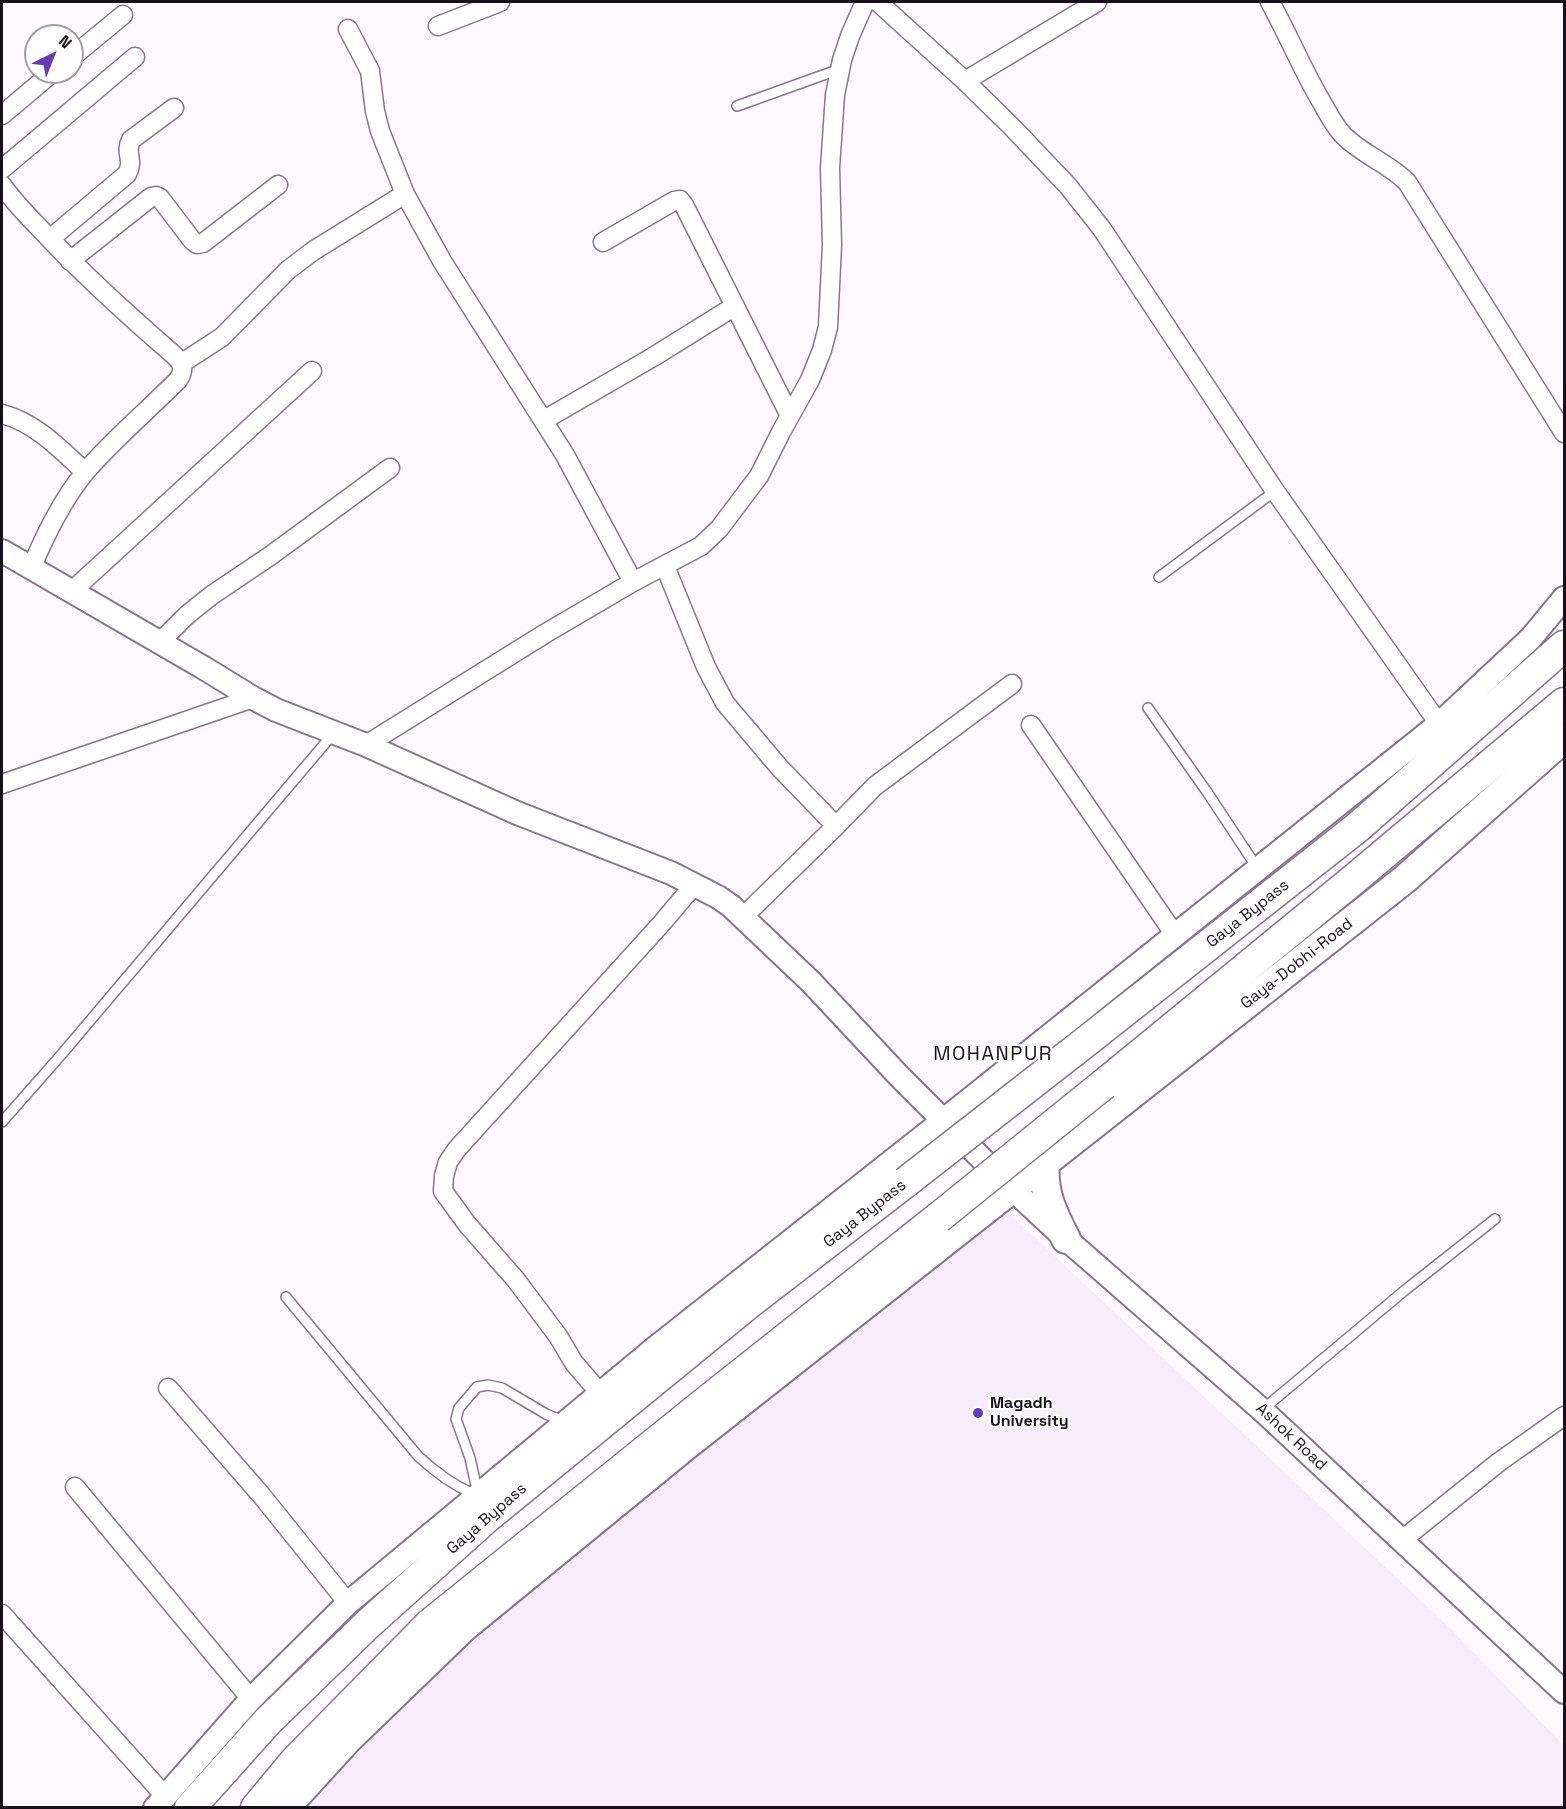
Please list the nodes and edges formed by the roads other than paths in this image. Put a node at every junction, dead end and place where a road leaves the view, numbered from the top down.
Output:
1 (500, 2) edge
2 (865, 2) edge
3 (878, 2) edge
4 (1097, 2) edge
5 (1270, 2) edge
6 (123, 15) dead end
7 (438, 26) dead end
8 (348, 29) dead end
9 (84, 47) edge
10 (135, 57) dead end
11 (840, 69) junction
12 (965, 81) junction
13 (39, 84) edge
14 (737, 106) dead end
15 (174, 108) dead end
16 (2, 115) edge
17 (2, 170) edge
18 (279, 185) dead end
19 (405, 194) junction
20 (4, 196) edge
21 (50, 239) junction
22 (603, 242) dead end
23 (70, 261) junction
24 (735, 306) junction
25 (182, 363) junction
26 (312, 371) dead end
27 (2, 414) edge
28 (790, 416) junction
29 (544, 420) junction
30 (1564, 433) edge
31 (390, 468) dead end
32 (85, 472) junction
33 (1275, 491) junction
34 (2, 551) edge
35 (665, 566) junction
36 (31, 568) junction
37 (1159, 577) dead end
38 (633, 582) junction
39 (72, 591) junction
40 (1564, 598) edge
41 (160, 642) junction
42 (1564, 646) edge
43 (1012, 684) dead end
44 (253, 698) junction
45 (1564, 703) edge
46 (1149, 708) dead end
47 (1439, 724) junction
48 (1031, 725) dead end
49 (334, 733) junction
50 (1564, 738) edge
51 (366, 745) junction
52 (2, 784) edge
53 (836, 826) junction
54 (1258, 869) junction
55 (694, 885) junction
56 (744, 916) junction
57 (1175, 935) junction
58 (944, 1120) junction
59 (2, 1122) edge
60 (1045, 1162) junction
61 (1016, 1185) junction
62 (1495, 1219) dead end
63 (1066, 1239) junction
64 (286, 1297) dead end
65 (168, 1388) dead end
66 (600, 1393) junction
67 (1262, 1410) junction
68 (1564, 1416) edge
69 (566, 1422) junction
70 (75, 1486) dead end
71 (478, 1496) junction
72 (1402, 1540) junction
73 (348, 1603) junction
74 (2, 1614) edge
75 (1564, 1692) edge
76 (251, 1699) junction
77 (170, 1804) edge
78 (256, 1808) edge
79 (285, 1808) edge

1 - 7 street
2 - 11 street
3 - 12 street
4 - 12 street
5 - 30 street
6 - 9 street
8 - 19 street
10 - 17 street
11 - 14 lane
11 - 28 street
12 - 33 street
13 - 16 street
15 - 21 street
18 - 23 street
19 - 25 street
19 - 29 street
20 - 21 street
21 - 23 street
22 - 24 street
23 - 25 street
24 - 28 street
24 - 29 street
25 - 32 street
26 - 39 street
27 - 32 street
28 - 35 street
29 - 38 street
31 - 41 street
32 - 36 street
33 - 37 lane
33 - 47 street
34 - 36 street, Ashok Road
35 - 38 street
35 - 53 street
36 - 39 street, Ashok Road
38 - 51 street
39 - 41 street, Ashok Road
40 - 47 street
41 - 44 street, Ashok Road
42 - 77 highway, Gaya Bypass, bridge
43 - 53 street
44 - 49 street, Ashok Road
44 - 52 street
45 - 78 highway, bridge
46 - 54 lane
47 - 54 street
48 - 57 street
49 - 51 street, Ashok Road
49 - 59 lane
50 - 60 main road, Gaya-Dobhi-Road
51 - 55 street, Ashok Road
53 - 56 street
54 - 57 street
55 - 56 street, Ashok Road
55 - 66 street
56 - 58 street, Ashok Road
57 - 58 street
58 - 61 street, Ashok Road
58 - 66 street
60 - 61 main road, Gaya-Dobhi-Road
60 - 63 main road
61 - 63 street, Ashok Road
61 - 79 main road, Gaya-Dobhi-Road
62 - 67 lane
63 - 67 street, Ashok Road
64 - 71 lane
65 - 73 street
66 - 69 street
67 - 72 street, Ashok Road
68 - 72 street
69 - 71 street
69 - 71 lane
70 - 76 street
71 - 73 street
72 - 75 street, Ashok Road
73 - 76 street
74 - 77 street
76 - 77 street

